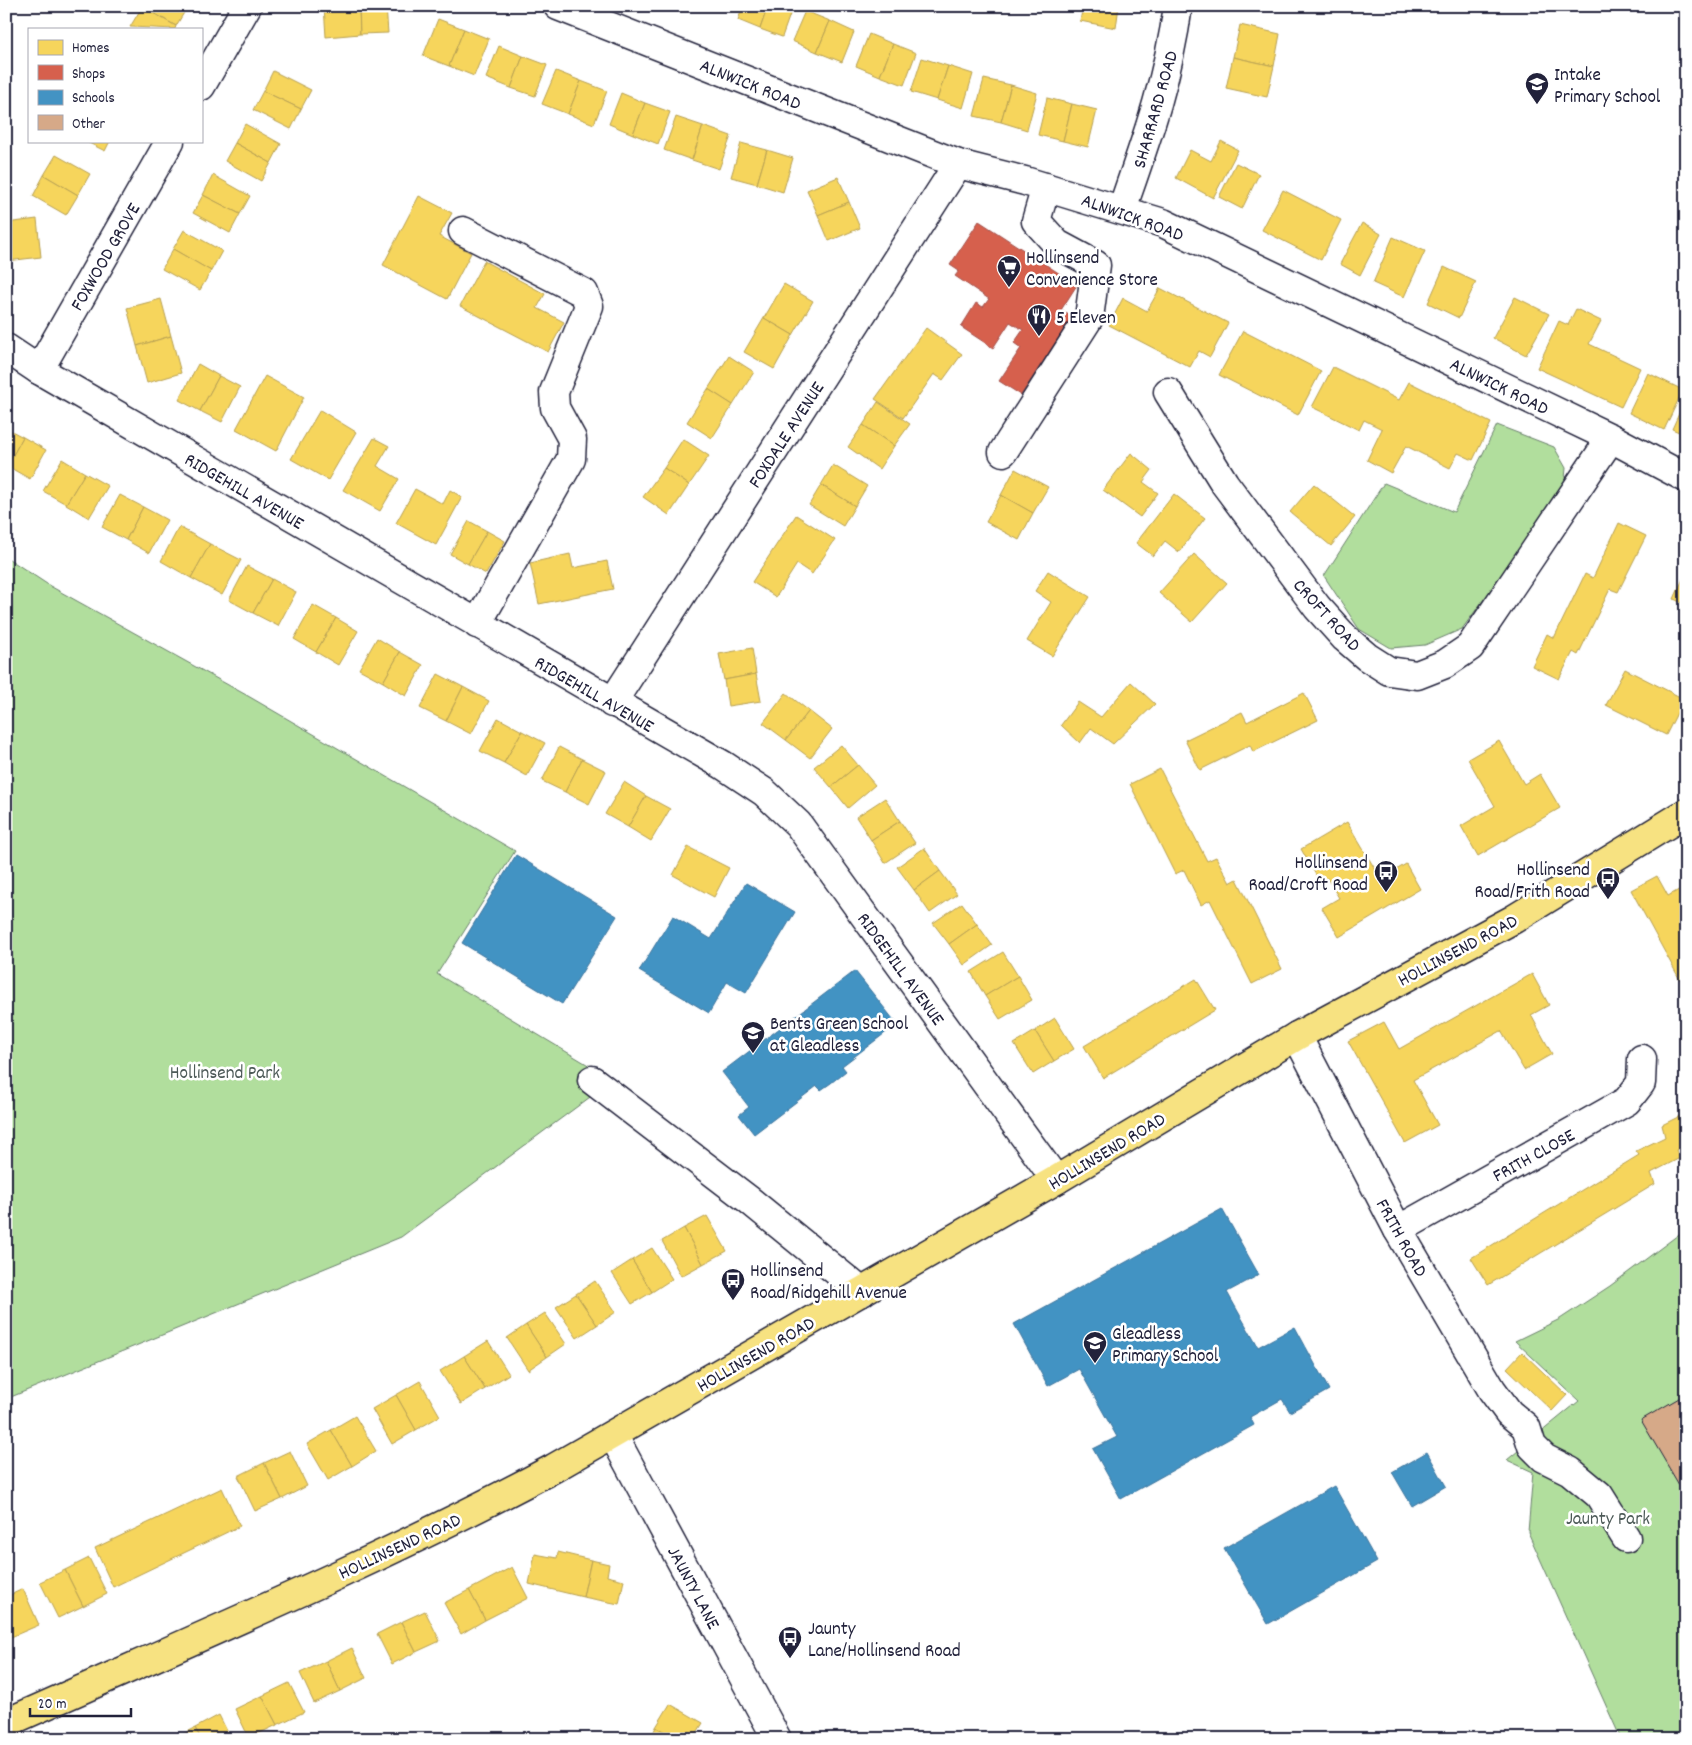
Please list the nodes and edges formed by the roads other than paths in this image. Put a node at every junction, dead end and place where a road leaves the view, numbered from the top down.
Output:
1 (247, 6) edge
2 (558, 6) edge
3 (1178, 6) edge
4 (202, 84) edge
5 (169, 142) edge
6 (958, 164) junction
7 (1046, 187) junction
8 (1122, 209) junction
9 (463, 231) dead end
10 (6, 348) edge
11 (39, 370) junction
12 (1168, 392) dead end
13 (1611, 438) junction
14 (1003, 452) dead end
15 (1686, 478) edge
16 (477, 624) junction
17 (612, 703) junction
18 (1686, 813) edge
19 (1297, 1036) junction
20 (1642, 1059) dead end
21 (592, 1080) dead end
22 (1056, 1180) junction
23 (1398, 1230) junction
24 (862, 1292) junction
25 (613, 1435) junction
26 (1626, 1538) dead end
27 (6, 1723) edge
28 (776, 1739) edge

1 - 4 street
2 - 6 street, ALNWICK ROAD
3 - 8 street, SHARRARD ROAD
5 - 11 street, FOXWOOD GROVE
6 - 7 street, ALNWICK ROAD
6 - 17 street, FOXDALE AVENUE
7 - 8 street, ALNWICK ROAD
7 - 14 street
8 - 13 street, ALNWICK ROAD
9 - 16 street
10 - 11 street, RIDGEHILL AVENUE
11 - 16 street, RIDGEHILL AVENUE
12 - 13 street, CROFT ROAD
13 - 15 street, ALNWICK ROAD
16 - 17 street, RIDGEHILL AVENUE
17 - 22 street, RIDGEHILL AVENUE
18 - 19 main road, HOLLINSEND ROAD
19 - 22 main road, HOLLINSEND ROAD
19 - 23 street, FRITH ROAD
20 - 23 street, FRITH CLOSE
21 - 24 street
22 - 24 main road, HOLLINSEND ROAD
23 - 26 street, FRITH ROAD
24 - 25 main road, HOLLINSEND ROAD
25 - 27 main road, HOLLINSEND ROAD
25 - 28 street, JAUNTY LANE

